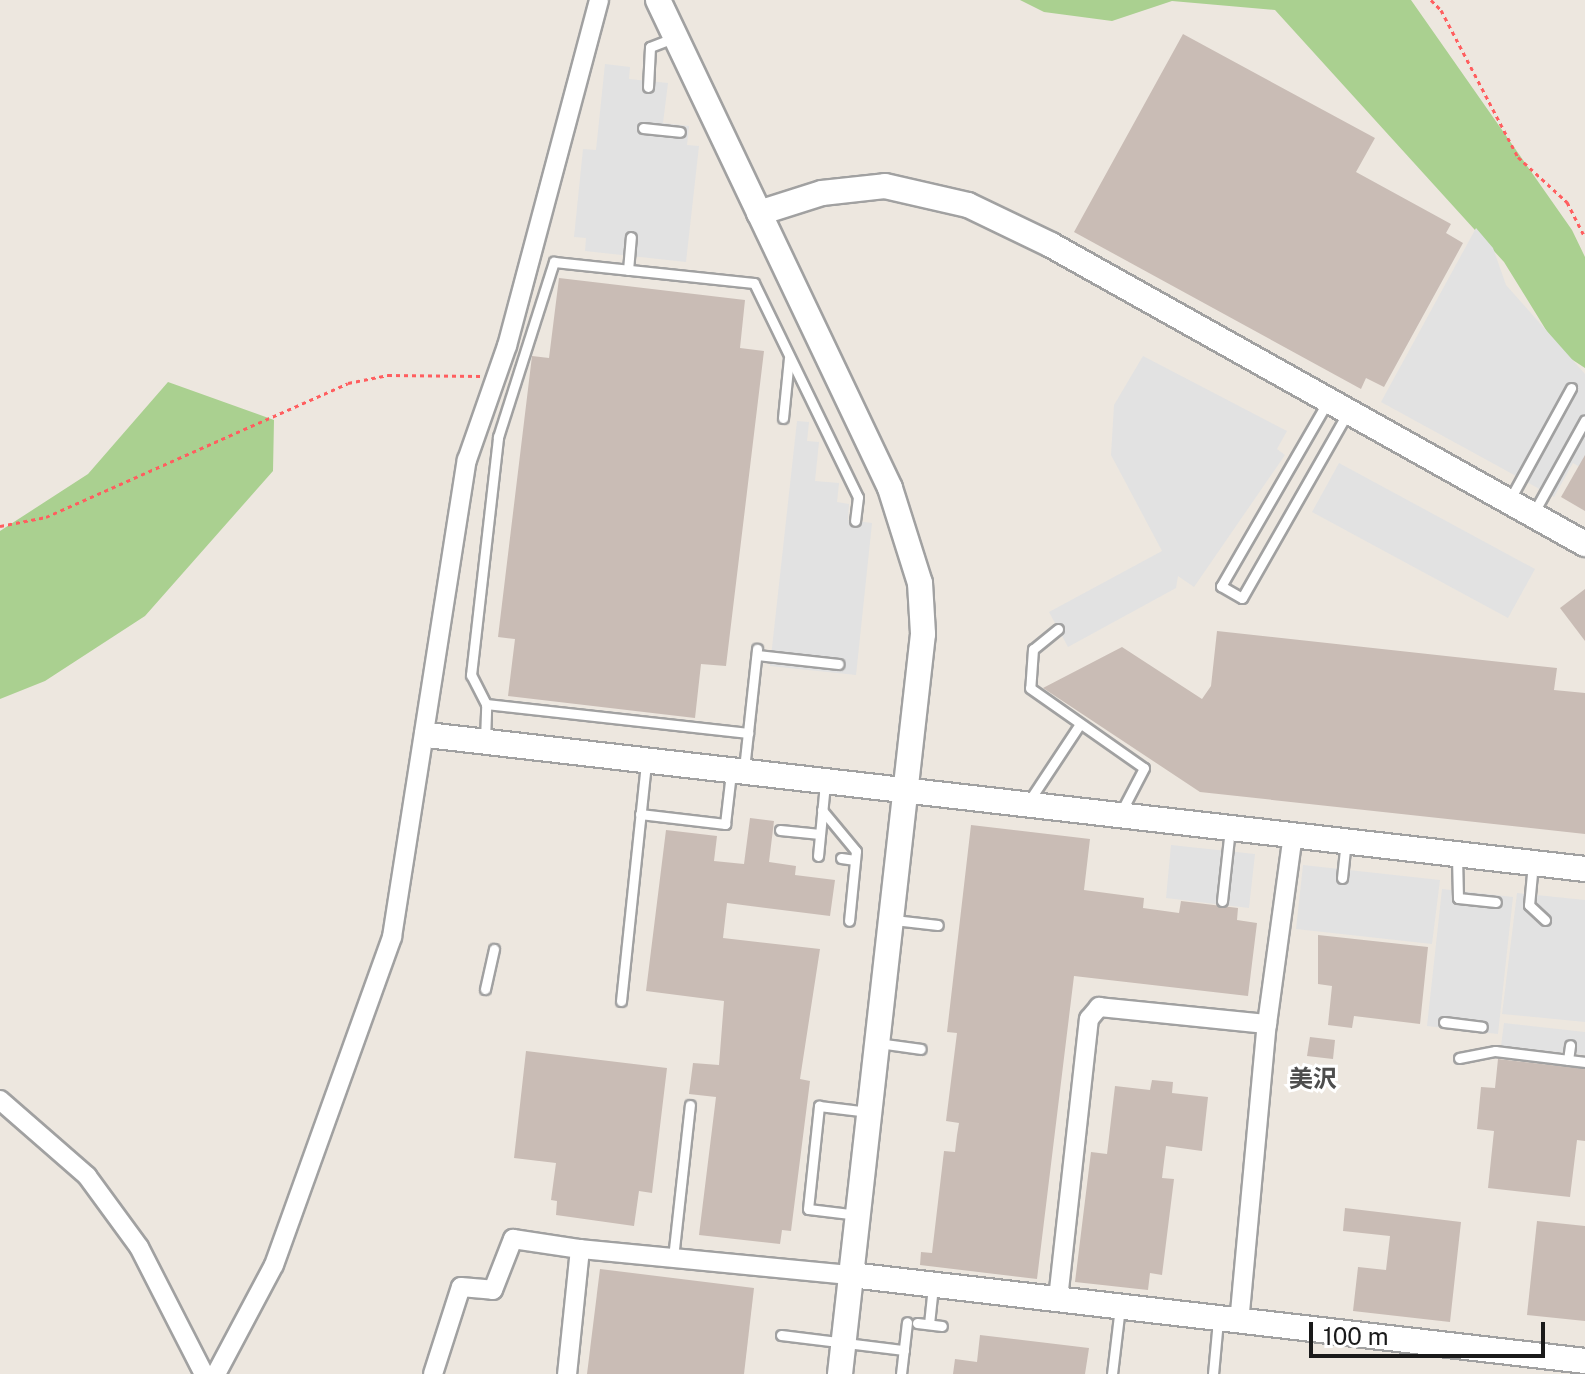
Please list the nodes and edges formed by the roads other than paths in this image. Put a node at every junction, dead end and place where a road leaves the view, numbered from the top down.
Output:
1 (599, 0) edge
2 (658, 0) edge
3 (676, 37) junction
4 (648, 87) dead end
5 (643, 128) dead end
6 (680, 132) dead end
7 (759, 213) junction
8 (631, 237) dead end
9 (628, 270) junction
10 (789, 356) junction
11 (1571, 388) dead end
12 (1339, 406) junction
13 (783, 418) dead end
14 (1585, 420) edge
15 (1509, 501) junction
16 (1533, 514) junction
17 (855, 521) dead end
18 (1585, 544) edge
19 (1058, 629) dead end
20 (839, 664) dead end
21 (486, 704) junction
22 (1080, 724) junction
23 (748, 733) junction
24 (427, 735) junction
25 (485, 741) junction
26 (646, 758) junction
27 (738, 768) junction
28 (826, 778) junction
29 (906, 790) junction
30 (1026, 804) junction
31 (822, 810) junction
32 (640, 814) junction
33 (1120, 815) junction
34 (1230, 828) junction
35 (780, 830) dead end
36 (820, 834) junction
37 (1293, 835) junction
38 (1346, 842) junction
39 (1457, 854) junction
40 (818, 856) dead end
41 (841, 858) dead end
42 (855, 860) junction
43 (1533, 863) junction
44 (1585, 869) edge
45 (1342, 878) dead end
46 (1222, 901) dead end
47 (1496, 902) dead end
48 (891, 920) junction
49 (1545, 920) dead end
50 (849, 921) dead end
51 (938, 925) dead end
52 (494, 949) dead end
53 (485, 989) dead end
54 (621, 1001) dead end
55 (1444, 1022) dead end
56 (1267, 1024) junction
57 (1482, 1027) dead end
58 (878, 1043) junction
59 (1570, 1045) dead end
60 (921, 1049) dead end
61 (1459, 1058) dead end
62 (1568, 1060) junction
63 (1585, 1062) edge
64 (0, 1100) edge
65 (690, 1105) dead end
66 (870, 1112) junction
67 (858, 1215) junction
68 (580, 1249) junction
69 (673, 1258) junction
70 (851, 1275) junction
71 (933, 1285) junction
72 (1058, 1299) junction
73 (1120, 1307) junction
74 (1228, 1321) junction
75 (929, 1324) junction
76 (942, 1326) dead end
77 (781, 1335) dead end
78 (843, 1342) junction
79 (904, 1350) junction
80 (1585, 1361) edge
81 (204, 1374) edge
82 (216, 1374) edge
83 (433, 1374) edge
84 (567, 1374) edge
85 (840, 1374) edge
86 (901, 1374) edge
87 (1112, 1374) edge
88 (1213, 1374) edge

1 - 24 street
2 - 3 street
3 - 4 lane
3 - 7 street
5 - 6 lane
7 - 12 street
7 - 29 street
8 - 9 lane
9 - 10 lane
9 - 21 lane
10 - 13 lane
10 - 17 lane
11 - 15 lane
12 - 12 lane
12 - 15 street
14 - 16 lane
15 - 16 street
16 - 18 street
19 - 22 lane
20 - 23 lane
21 - 23 lane
21 - 25 lane
22 - 30 lane
22 - 33 lane
23 - 27 lane
24 - 25 street
24 - 82 street
25 - 26 street
26 - 27 street
26 - 32 lane
27 - 28 street
27 - 32 lane
28 - 29 street
28 - 31 lane
29 - 30 street
29 - 48 street
30 - 33 street
31 - 36 lane
31 - 42 lane
32 - 54 lane
33 - 34 street
34 - 37 street
34 - 46 lane
35 - 36 lane
36 - 40 lane
37 - 38 street
37 - 56 street
38 - 39 street
38 - 45 lane
39 - 43 street
39 - 47 lane
41 - 42 lane
42 - 50 lane
43 - 44 street
43 - 49 lane
48 - 51 lane
48 - 58 street
52 - 53 lane
55 - 57 lane
56 - 72 street
56 - 74 street
58 - 60 lane
58 - 66 street
59 - 62 lane
61 - 62 lane
62 - 63 lane
64 - 81 street
65 - 69 lane
66 - 67 street
66 - 67 lane
67 - 70 street
68 - 69 street
68 - 83 street
68 - 84 street
69 - 70 street
70 - 71 street
70 - 78 street
71 - 72 street
71 - 75 lane
72 - 73 street
73 - 74 street
73 - 87 lane
74 - 80 street
74 - 88 lane
75 - 76 lane
75 - 79 lane
77 - 78 lane
78 - 79 lane
78 - 85 street
79 - 86 lane

